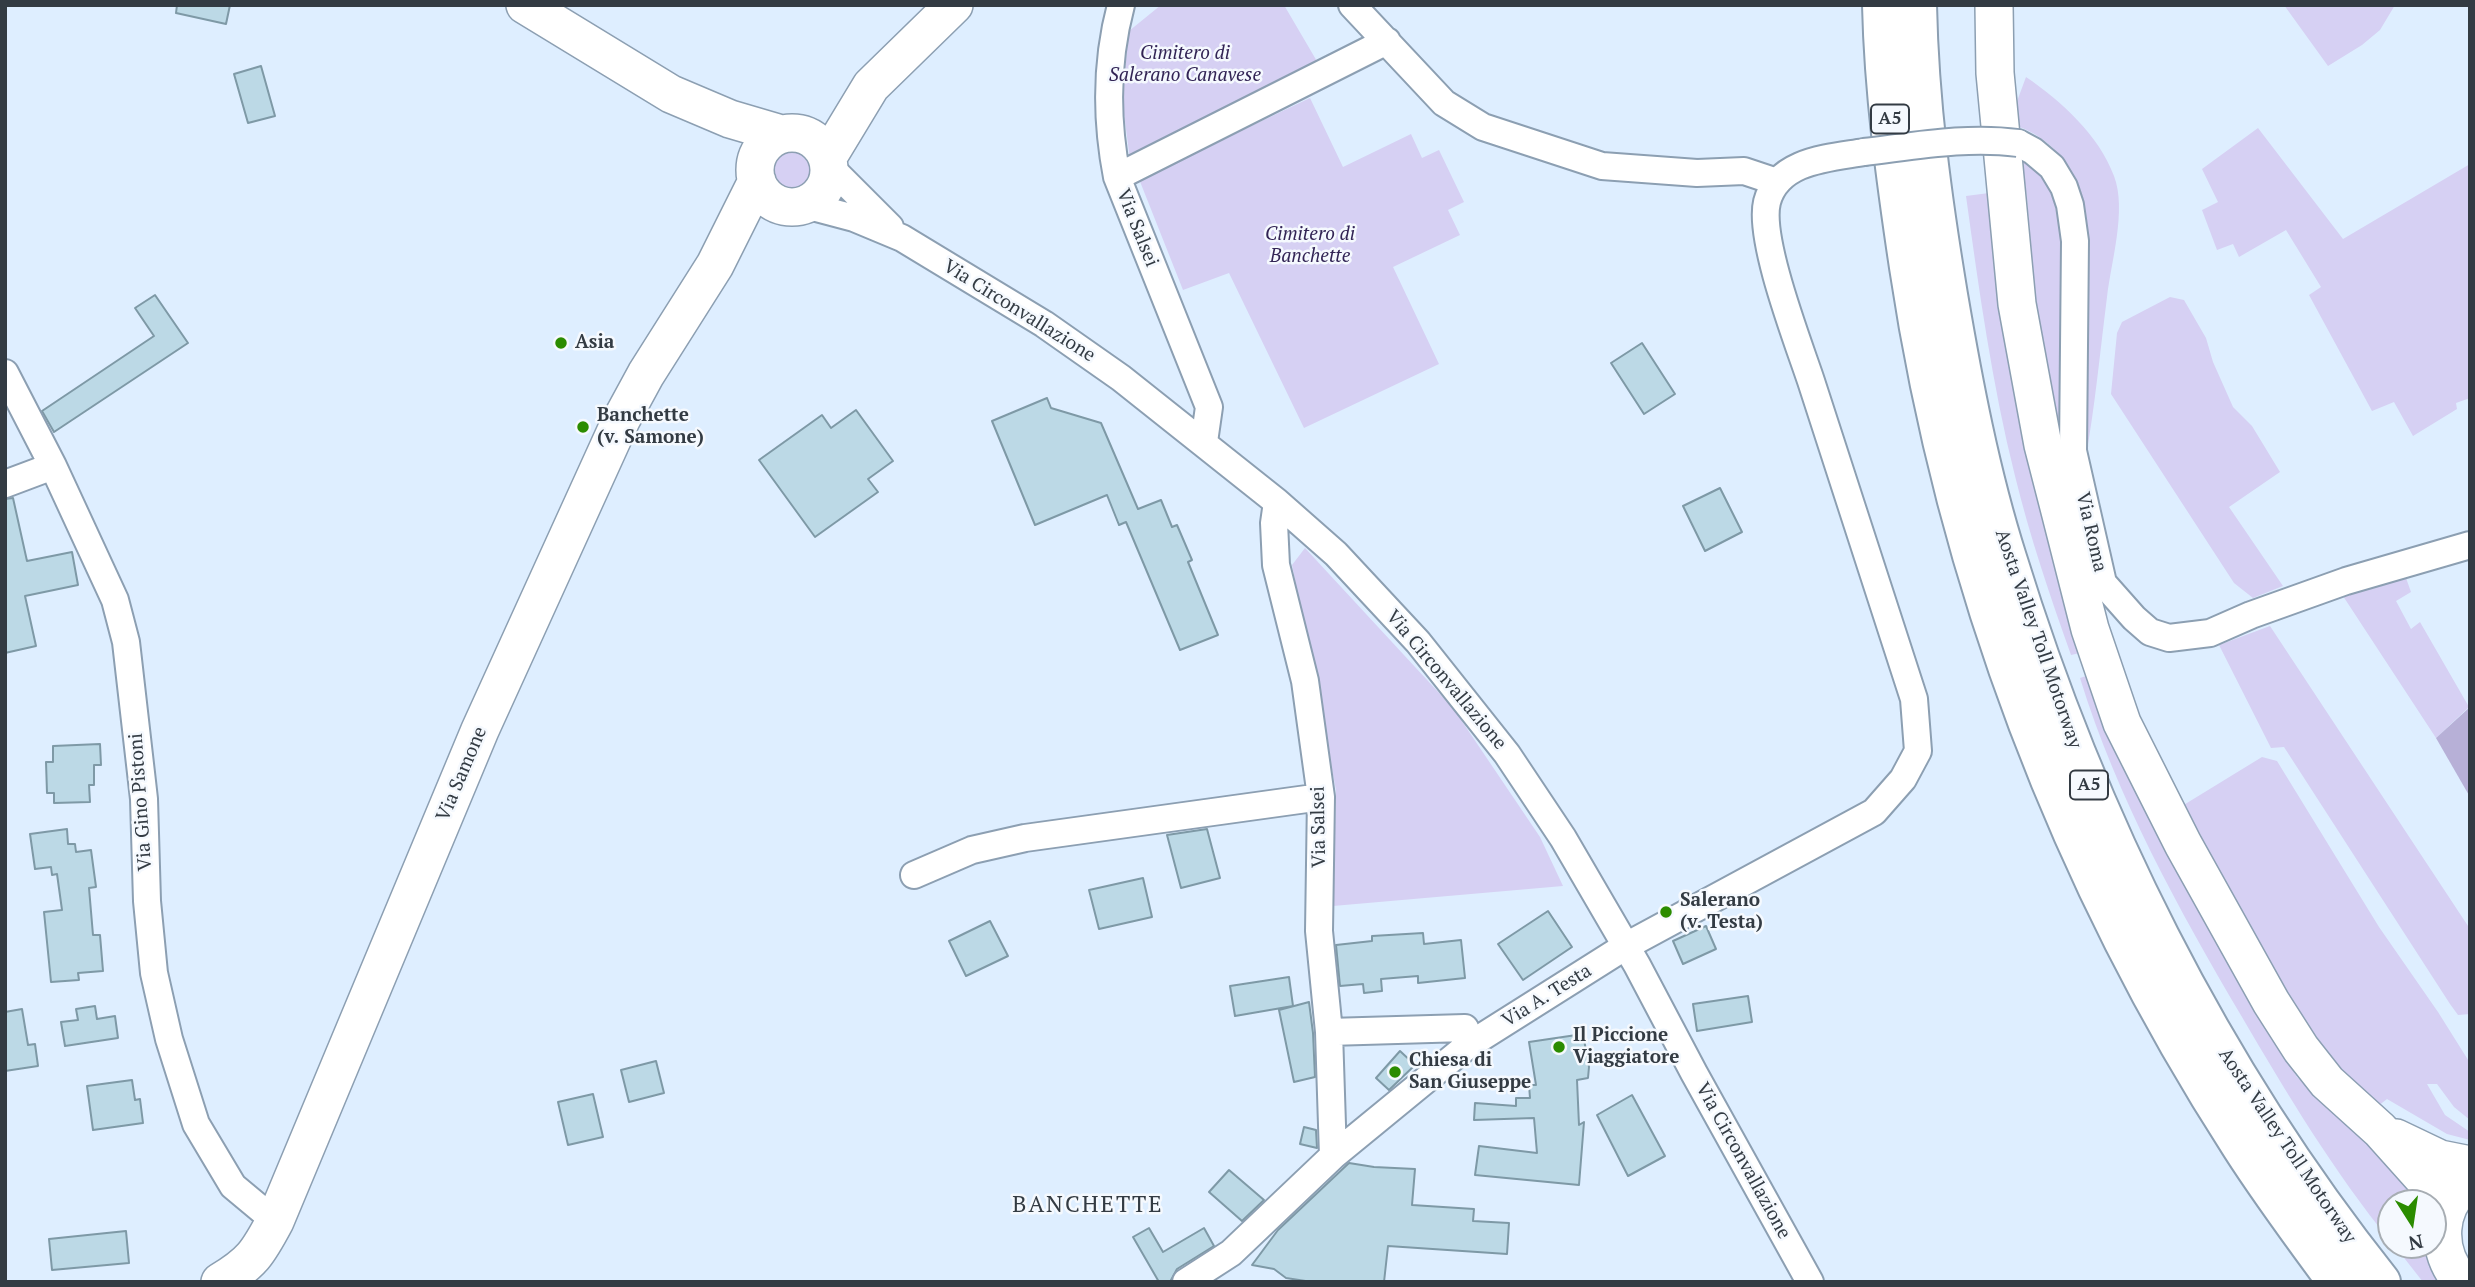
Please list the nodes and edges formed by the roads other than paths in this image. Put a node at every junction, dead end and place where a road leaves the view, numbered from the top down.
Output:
1 (525, 5) edge
2 (954, 5) edge
3 (1121, 5) edge
4 (1352, 5) edge
5 (1882, 5) edge
6 (1917, 5) edge
7 (1994, 5) edge
8 (1387, 41) junction
9 (871, 86) junction
10 (670, 94) junction
11 (789, 134) junction
12 (829, 162) junction
13 (1117, 177) junction
14 (756, 178) junction
15 (1777, 182) junction
16 (799, 206) junction
17 (902, 238) junction
18 (715, 265) junction
19 (5, 373) edge
20 (1203, 442) junction
21 (53, 466) junction
22 (5, 484) edge
23 (1277, 502) junction
24 (2470, 545) edge
25 (1321, 797) junction
26 (914, 875) dead end
27 (1626, 946) junction
28 (1329, 1032) junction
29 (1466, 1047) junction
30 (2380, 1130) junction
31 (1333, 1156) junction
32 (2470, 1165) edge
33 (2459, 1193) edge
34 (275, 1221) junction
35 (220, 1282) edge
36 (1186, 1282) edge
37 (1810, 1282) edge
38 (2337, 1282) edge
39 (2381, 1282) edge
40 (2462, 1282) edge

1 - 10 main road
2 - 9 main road
3 - 13 street, Via Salsei
4 - 8 street
5 - 38 highway, Aosta Valley Toll Motorway / A5
6 - 39 highway, Aosta Valley Toll Motorway / A5
7 - 30 main road
8 - 13 street
8 - 15 street
9 - 11 main road
9 - 12 main road
10 - 11 main road
10 - 14 main road
11 - 12 main road
11 - 14 main road
12 - 16 main road
12 - 17 street, Via Circonvallazione
13 - 20 street, Via Salsei
14 - 16 main road
14 - 18 main road, Via Samone
15 - 24 street, Via Roma, bridge
15 - 27 street, Via A. Testa
16 - 17 street, Via Circonvallazione
16 - 18 main road, Via Samone
17 - 20 street, Via Circonvallazione
18 - 34 main road, Via Samone
19 - 21 street, Via Gino Pistoni
20 - 23 street, Via Circonvallazione
21 - 22 street
21 - 34 street, Via Gino Pistoni
23 - 25 street, Via Salsei
23 - 27 street, Via Circonvallazione
25 - 26 street
25 - 28 street, Via Salsei
27 - 29 street, Via A. Testa
27 - 37 street, Via Circonvallazione
28 - 29 street
28 - 31 street, Via Salsei
29 - 31 street, Via A. Testa
30 - 32 main road
30 - 33 main road
31 - 36 street, Via A. Testa
33 - 40 main road
34 - 35 main road, Via Samone

